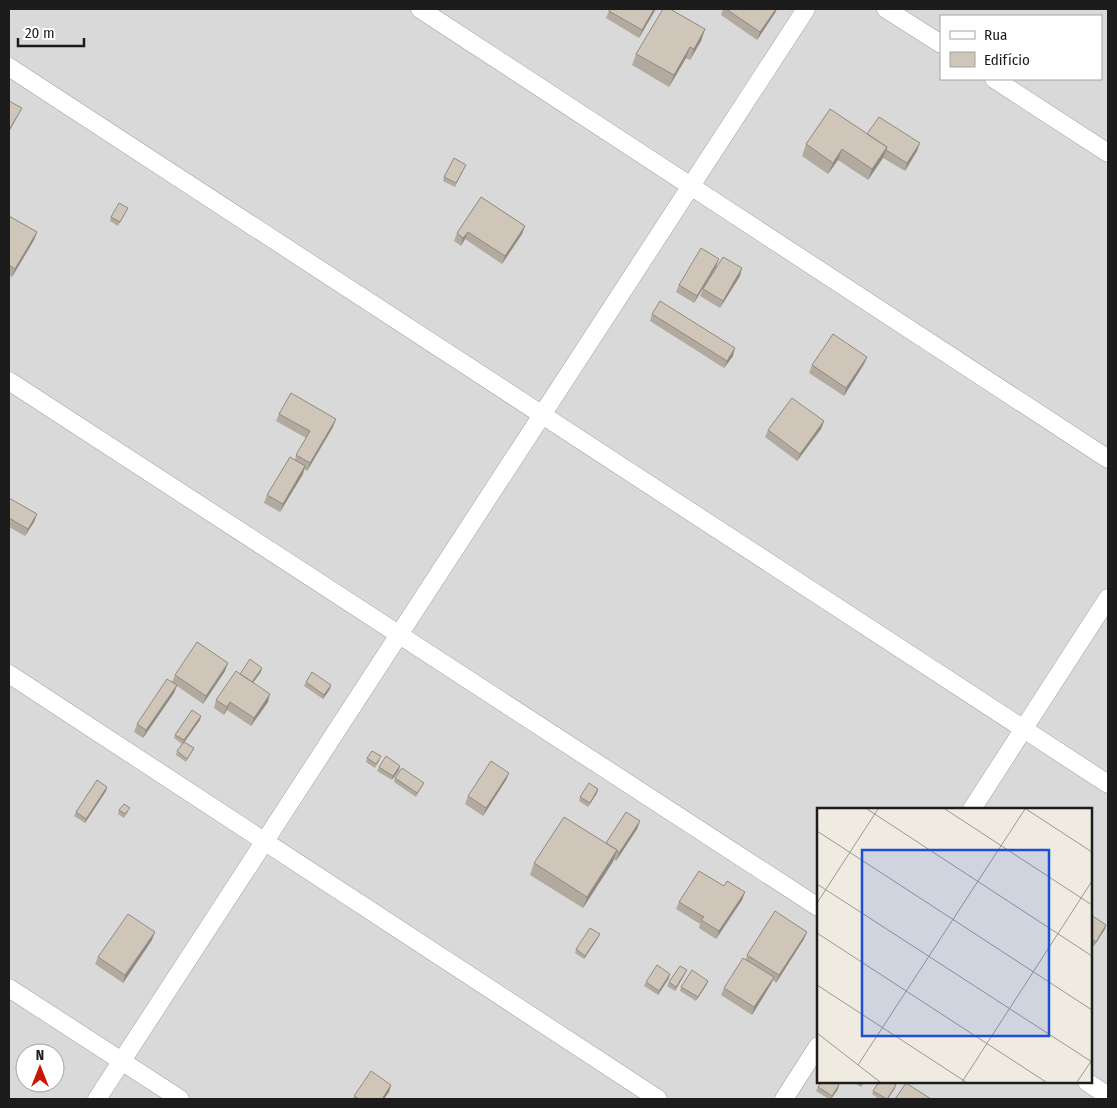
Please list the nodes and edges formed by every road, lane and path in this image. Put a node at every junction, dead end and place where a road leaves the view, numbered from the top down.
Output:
1 (420, 9) edge
2 (806, 9) edge
3 (886, 9) edge
4 (940, 43) edge
5 (9, 67) edge
6 (996, 80) edge
7 (1108, 153) edge
8 (691, 186) junction
9 (9, 381) edge
10 (542, 415) junction
11 (1108, 459) edge
12 (1108, 598) edge
13 (399, 635) junction
14 (9, 674) edge
15 (1024, 729) junction
16 (1108, 784) edge
17 (973, 808) edge
18 (264, 842) junction
19 (817, 906) edge
20 (9, 988) edge
21 (817, 1048) edge
22 (122, 1061) junction
23 (1088, 1083) edge
24 (1108, 1096) edge
25 (97, 1099) edge
26 (180, 1099) edge
27 (658, 1099) edge
28 (784, 1099) edge

1 - 8 street
2 - 8 street
3 - 4 street
5 - 10 street
6 - 7 street
8 - 10 street
8 - 11 street
9 - 13 street
10 - 13 street
10 - 15 street
12 - 15 street
13 - 18 street
13 - 19 street
14 - 18 street
15 - 16 street
15 - 17 street
18 - 22 street
18 - 27 street
20 - 22 street
21 - 28 street
22 - 25 street
22 - 26 street
23 - 24 street

